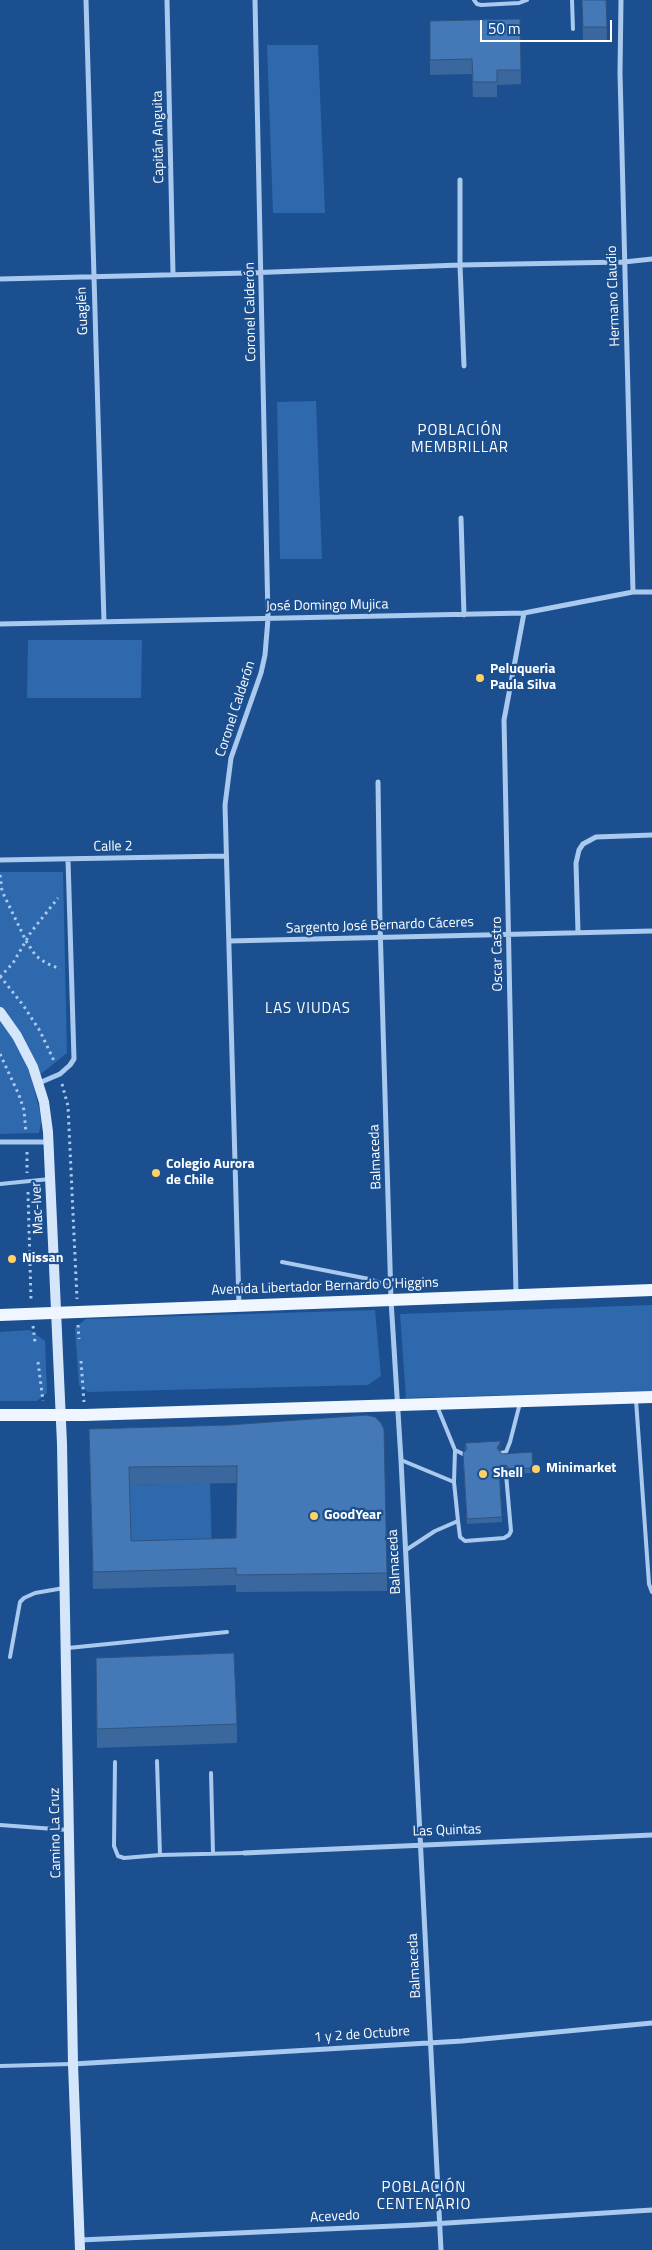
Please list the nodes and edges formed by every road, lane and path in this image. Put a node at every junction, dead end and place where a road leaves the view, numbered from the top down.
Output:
1 (86, 0) edge
2 (167, 0) edge
3 (255, 0) edge
4 (474, 0) edge
5 (527, 0) edge
6 (572, 0) edge
7 (621, 0) edge
8 (573, 29) dead end
9 (460, 180) dead end
10 (652, 259) edge
11 (624, 262) junction
12 (460, 265) junction
13 (261, 271) junction
14 (173, 274) junction
15 (93, 276) junction
16 (0, 279) edge
17 (464, 366) dead end
18 (461, 518) dead end
19 (633, 592) junction
20 (652, 592) edge
21 (524, 613) junction
22 (464, 615) junction
23 (268, 619) junction
24 (104, 622) junction
25 (0, 624) edge
26 (378, 782) dead end
27 (652, 835) edge
28 (226, 856) junction
29 (68, 859) junction
30 (0, 860) edge
31 (0, 875) edge
32 (69, 884) junction
33 (652, 930) edge
34 (578, 932) junction
35 (509, 934) junction
36 (381, 937) junction
37 (26, 941) junction
38 (229, 941) junction
39 (71, 973) junction
40 (0, 978) edge
41 (0, 1012) edge
42 (0, 1054) edge
43 (39, 1083) junction
44 (0, 1142) edge
45 (26, 1142) junction
46 (49, 1142) junction
47 (50, 1179) junction
48 (28, 1182) junction
49 (0, 1184) edge
50 (282, 1262) dead end
51 (391, 1287) junction
52 (652, 1290) edge
53 (516, 1295) junction
54 (392, 1300) junction
55 (239, 1306) junction
56 (56, 1313) junction
57 (0, 1314) edge
58 (31, 1314) junction
59 (35, 1342) dead end
60 (81, 1361) dead end
61 (38, 1362) dead end
62 (652, 1397) edge
63 (636, 1398) junction
64 (521, 1401) junction
65 (436, 1404) junction
66 (397, 1405) junction
67 (0, 1415) edge
68 (61, 1415) junction
69 (85, 1415) junction
70 (44, 1416) junction
71 (455, 1450) junction
72 (463, 1454) edge
73 (505, 1459) edge
74 (401, 1460) junction
75 (506, 1474) dead end
76 (454, 1482) junction
77 (458, 1521) junction
78 (406, 1550) junction
79 (64, 1588) junction
80 (652, 1592) edge
81 (227, 1632) dead end
82 (65, 1649) junction
83 (10, 1657) dead end
84 (157, 1761) dead end
85 (116, 1762) dead end
86 (211, 1773) dead end
87 (0, 1825) edge
88 (70, 1830) junction
89 (652, 1834) edge
90 (420, 1844) junction
91 (244, 1852) joint
92 (214, 1853) junction
93 (160, 1855) junction
94 (652, 2023) edge
95 (430, 2042) junction
96 (73, 2064) junction
97 (0, 2066) edge
98 (652, 2210) edge
99 (439, 2223) junction
100 (80, 2245) edge
101 (441, 2250) edge

1 - 15 street, Guaglén
2 - 14 street, Capitán Anguita
3 - 13 street, Coronel Calderón
4 - 5 lane
6 - 8 lane
7 - 11 street, Hermano Claudio
9 - 12 street
10 - 11 street
11 - 12 street
11 - 19 street, Hermano Claudio
12 - 13 street
12 - 17 street
13 - 14 street
13 - 23 street, Coronel Calderón
14 - 15 street
15 - 16 street
15 - 24 street, Guaglén
18 - 22 street
19 - 20 street, José Domingo Mujica
19 - 21 street, José Domingo Mujica
21 - 22 street, José Domingo Mujica
21 - 35 street, Oscar Castro
22 - 23 street, José Domingo Mujica
23 - 24 street, José Domingo Mujica
23 - 28 street, Coronel Calderón
24 - 25 street, José Domingo Mujica
26 - 36 street, Balmaceda
27 - 34 street
28 - 29 street, Calle 2
28 - 38 street, Coronel Calderón
29 - 30 street, Calle 2
29 - 32 street
31 - 37 path
32 - 37 path
32 - 39 street
33 - 34 street, Sargento José Bernardo Cáceres
34 - 35 street, Sargento José Bernardo Cáceres
35 - 36 street, Sargento José Bernardo Cáceres
35 - 53 street, Oscar Castro
36 - 38 street, Sargento José Bernardo Cáceres
36 - 51 street, Balmaceda
37 - 39 path
37 - 40 path
38 - 55 street, Coronel Calderón
39 - 43 street
41 - 43 street, Mac-Iver
42 - 45 path
43 - 46 street, Mac-Iver
44 - 45 street
45 - 46 street
45 - 48 path
46 - 47 street, Mac-Iver
47 - 48 lane
47 - 56 street, Mac-Iver
48 - 49 lane
48 - 58 path
50 - 51 lane
51 - 54 street, Balmaceda
52 - 53 main road, Avenida Libertador Bernardo O'Higgins
53 - 54 main road, Avenida Libertador Bernardo O'Higgins
54 - 55 main road, Avenida Libertador Bernardo O'Higgins
54 - 66 street, Balmaceda
55 - 56 main road, Avenida Libertador Bernardo O'Higgins
56 - 58 main road, Avenida Libertador Bernardo O'Higgins
56 - 68 street, Mac-Iver
57 - 58 main road, Avenida Libertador Bernardo O'Higgins
58 - 59 path
60 - 69 path
61 - 70 path
62 - 63 main road
63 - 64 main road
63 - 80 lane
64 - 65 main road
64 - 73 lane
65 - 66 main road
65 - 71 lane
66 - 69 main road
66 - 74 street, Balmaceda
67 - 70 main road
68 - 69 main road
68 - 70 main road
68 - 79 street, Camino La Cruz
71 - 72 lane
71 - 76 lane
74 - 76 lane
74 - 78 street, Balmaceda
75 - 77 lane
76 - 77 lane
77 - 78 lane
78 - 90 street, Balmaceda
79 - 82 street, Camino La Cruz
79 - 83 lane
81 - 82 lane
82 - 88 street, Camino La Cruz
84 - 93 lane
85 - 93 lane
86 - 92 lane
87 - 88 lane
88 - 96 street, Camino La Cruz
89 - 90 street, Las Quintas
90 - 91 street, Las Quintas
90 - 95 street, Balmaceda
91 - 92 lane
92 - 93 lane
94 - 95 street, 1 y 2 de Octubre
95 - 96 street, 1 y 2 de Octubre
95 - 99 street, Balmaceda
96 - 97 lane
96 - 100 street, Camino La Cruz
98 - 99 street, Acevedo
99 - 100 street, Acevedo
99 - 101 street, Balmaceda

